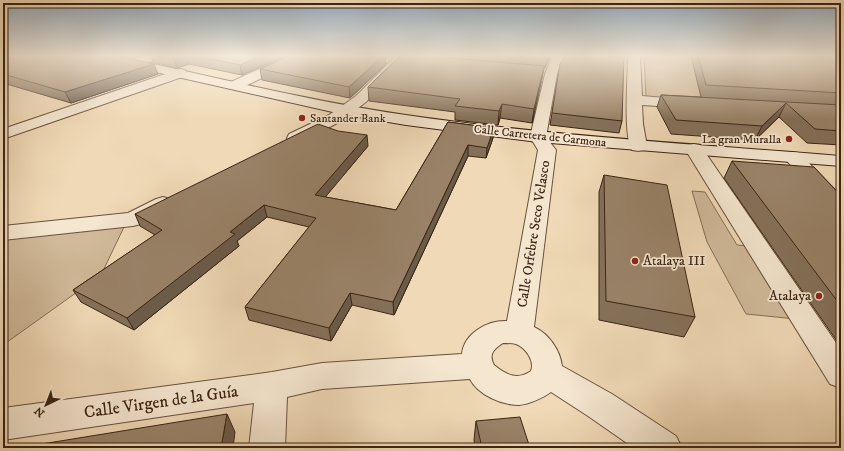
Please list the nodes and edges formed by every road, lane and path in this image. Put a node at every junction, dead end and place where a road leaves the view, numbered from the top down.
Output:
1 (168, 77) edge
2 (199, 77) edge
3 (253, 77) edge
4 (383, 77) edge
5 (550, 77) edge
6 (633, 77) edge
7 (236, 85) junction
8 (634, 100) junction
9 (706, 105) edge
10 (346, 110) junction
11 (3, 134) edge
12 (538, 137) junction
13 (282, 144) edge
14 (638, 146) junction
15 (694, 149) junction
16 (793, 157) junction
17 (841, 161) edge
18 (178, 196) edge
19 (841, 208) edge
20 (3, 233) edge
21 (519, 333) junction
22 (478, 366) junction
23 (547, 373) junction
24 (841, 375) edge
25 (272, 386) junction
26 (3, 424) edge
27 (267, 448) edge
28 (664, 448) edge

1 - 11 street
2 - 7 street, Calle Carretera de Carmona
3 - 7 street
4 - 10 street
5 - 12 street
6 - 8 street
7 - 10 street, Calle Carretera de Carmona
8 - 9 street
8 - 14 street
10 - 12 street, Calle Carretera de Carmona
10 - 13 street
12 - 14 street, Calle Carretera de Carmona
12 - 21 street, Calle Orfebre Seco Velasco
14 - 15 street, Calle Carretera de Carmona
15 - 16 street, Calle Carretera de Carmona
15 - 24 street
16 - 17 street, Calle Carretera de Carmona
16 - 19 street
18 - 20 street
21 - 22 street
21 - 23 street
22 - 23 street
22 - 25 street, Calle Virgen de la Guía
23 - 28 street
25 - 26 street, Calle Virgen de la Guía
25 - 27 street

